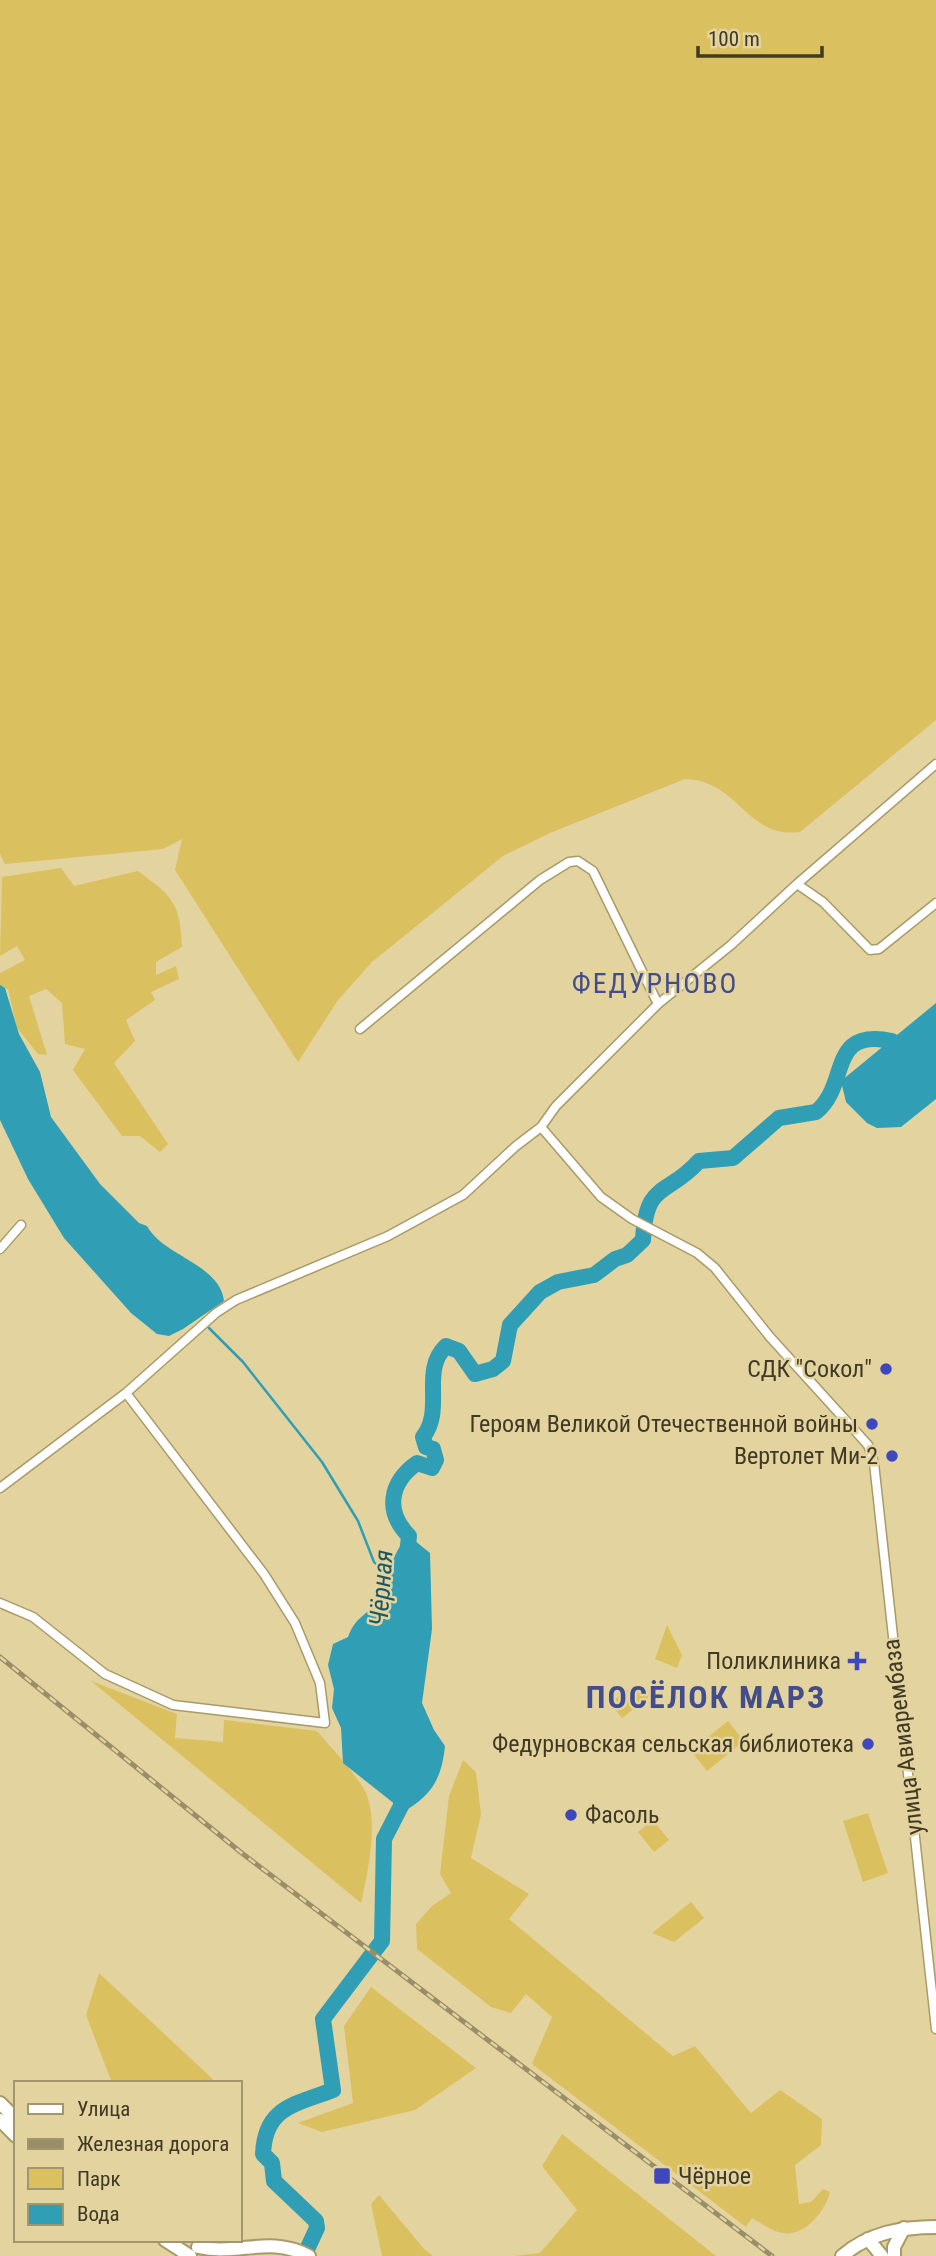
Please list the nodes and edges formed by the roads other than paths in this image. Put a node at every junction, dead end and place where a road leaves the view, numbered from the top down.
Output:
1 (936, 764) edge
2 (797, 884) junction
3 (936, 903) edge
4 (658, 1004) junction
5 (360, 1029) dead end
6 (541, 1127) junction
7 (21, 1225) dead end
8 (0, 1249) edge
9 (126, 1393) junction
10 (0, 1488) edge
11 (0, 1602) edge
12 (936, 2029) edge
13 (0, 2103) edge
14 (14, 2117) edge
15 (0, 2120) edge
16 (14, 2134) edge
17 (936, 2227) edge
18 (904, 2228) junction
19 (868, 2239) junction
20 (172, 2242) edge
21 (192, 2248) edge
22 (268, 2251) edge
23 (209, 2256) edge
24 (255, 2256) edge
25 (309, 2256) edge
26 (842, 2256) edge
27 (882, 2256) edge
28 (894, 2256) edge

1 - 2 street
2 - 3 street
2 - 4 street
4 - 5 street
4 - 6 street
6 - 9 street
6 - 12 street, улица Авиарембаза
7 - 8 street
9 - 10 street
9 - 11 street
13 - 14 main road
15 - 16 main road
17 - 18 main road
18 - 19 main road
18 - 28 main road
19 - 26 main road
19 - 27 main road
20 - 21 main road
21 - 22 main road
21 - 23 main road
22 - 24 main road
22 - 25 main road

